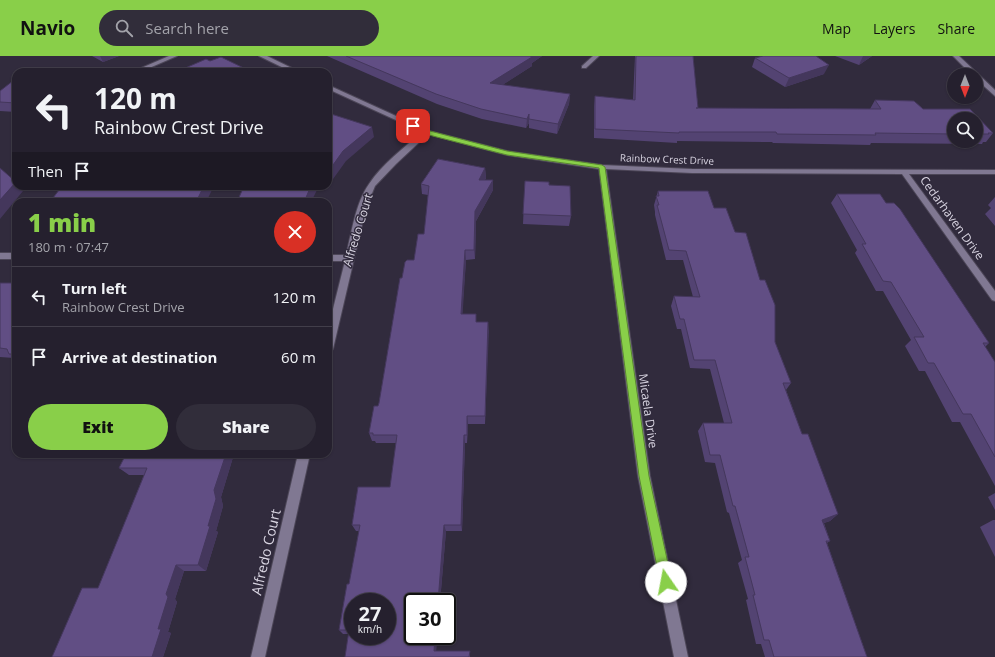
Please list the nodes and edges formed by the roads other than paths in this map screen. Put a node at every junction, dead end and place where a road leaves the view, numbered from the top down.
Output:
1 (174, 56) edge
2 (262, 56) edge
3 (596, 56) edge
4 (956, 56) edge
5 (584, 67) dead end
6 (145, 68) edge
7 (288, 68) edge
8 (969, 68) edge
9 (983, 82) edge
10 (332, 89) edge
11 (995, 94) edge
12 (427, 132) junction
13 (602, 167) junction
14 (904, 172) junction
15 (995, 172) edge
16 (0, 256) edge
17 (12, 256) edge
18 (332, 258) edge
19 (349, 258) junction
20 (995, 298) edge
21 (332, 332) edge
22 (303, 458) edge
23 (258, 657) edge
24 (681, 657) edge

1 - 6 street
2 - 7 street
3 - 5 street
4 - 8 street
9 - 11 street
10 - 12 street, Rainbow Crest Drive
12 - 13 street, Rainbow Crest Drive
12 - 19 street, Alfredo Court
13 - 14 street, Rainbow Crest Drive
13 - 24 street, Micaela Drive
14 - 15 street, Rainbow Crest Drive
14 - 20 street, Cedarhaven Drive
16 - 17 street
18 - 19 street
19 - 21 street, Alfredo Court
22 - 23 street, Alfredo Court

